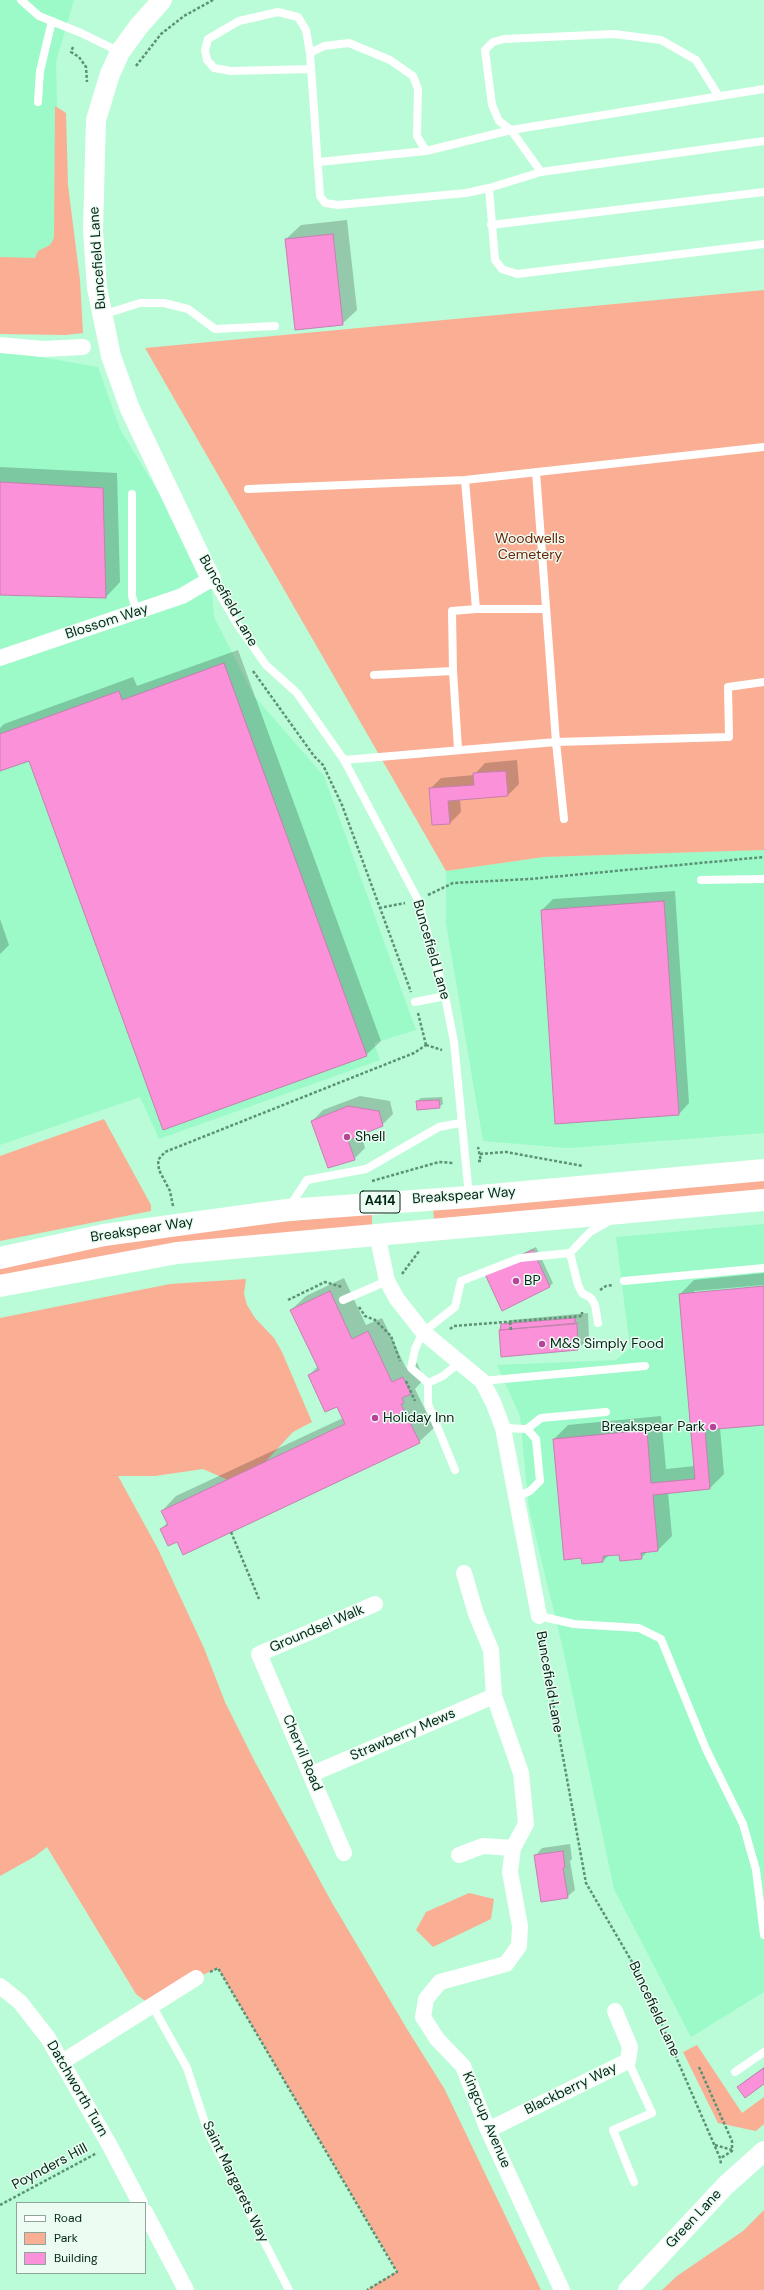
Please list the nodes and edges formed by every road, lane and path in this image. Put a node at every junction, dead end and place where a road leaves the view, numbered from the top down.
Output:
1 (20, 0) edge
2 (178, 0) edge
3 (157, 5) edge
4 (52, 21) junction
5 (73, 47) dead end
6 (120, 52) junction
7 (310, 53) junction
8 (311, 69) junction
9 (86, 87) dead end
10 (764, 89) edge
11 (718, 95) junction
12 (38, 102) dead end
13 (512, 130) junction
14 (764, 141) edge
15 (426, 151) junction
16 (319, 162) junction
17 (541, 172) junction
18 (489, 188) junction
19 (764, 192) edge
20 (491, 225) junction
21 (764, 244) edge
22 (102, 315) junction
23 (275, 326) dead end
24 (0, 346) edge
25 (82, 347) dead end
26 (764, 447) edge
27 (536, 472) junction
28 (465, 480) junction
29 (248, 489) dead end
30 (132, 494) dead end
31 (211, 579) junction
32 (476, 609) junction
33 (546, 609) junction
34 (137, 613) junction
35 (0, 658) edge
36 (252, 669) dead end
37 (453, 671) junction
38 (374, 675) dead end
39 (764, 682) edge
40 (556, 742) junction
41 (458, 749) junction
42 (344, 760) junction
43 (564, 819) dead end
44 (764, 857) edge
45 (764, 879) edge
46 (701, 880) dead end
47 (418, 900) junction
48 (379, 908) junction
49 (445, 996) junction
50 (415, 1002) junction
51 (426, 1045) junction
52 (440, 1050) dead end
53 (460, 1123) junction
54 (480, 1154) dead end
55 (454, 1163) dead end
56 (591, 1167) dead end
57 (764, 1170) edge
58 (383, 1178) dead end
59 (469, 1197) junction
60 (764, 1200) edge
61 (174, 1208) dead end
62 (287, 1210) junction
63 (627, 1212) junction
64 (377, 1234) junction
65 (422, 1249) dead end
66 (570, 1253) junction
67 (0, 1258) edge
68 (764, 1268) edge
69 (624, 1282) joint
70 (389, 1284) junction
71 (0, 1286) edge
72 (353, 1296) junction
73 (591, 1298) junction
74 (288, 1300) dead end
75 (343, 1300) dead end
76 (510, 1322) junction
77 (598, 1323) dead end
78 (511, 1330) dead end
79 (423, 1332) junction
80 (436, 1343) junction
81 (460, 1362) junction
82 (411, 1365) junction
83 (645, 1366) dead end
84 (482, 1381) junction
85 (428, 1383) junction
86 (606, 1412) dead end
87 (503, 1428) junction
88 (527, 1429) junction
89 (455, 1470) dead end
90 (515, 1498) junction
91 (231, 1532) dead end
92 (464, 1573) dead end
93 (260, 1599) dead end
94 (375, 1604) dead end
95 (539, 1616) junction
96 (259, 1654) joint
97 (494, 1696) junction
98 (312, 1774) junction
99 (513, 1848) junction
100 (344, 1854) dead end
101 (459, 1856) dead end
102 (764, 1935) edge
103 (196, 1978) joint
104 (0, 1986) edge
105 (153, 2007) junction
106 (615, 2011) dead end
107 (764, 2052) edge
108 (628, 2061) junction
109 (62, 2062) junction
110 (700, 2067) dead end
111 (735, 2072) dead end
112 (488, 2130) junction
113 (715, 2145) dead end
114 (110, 2146) junction
115 (764, 2151) edge
116 (720, 2158) dead end
117 (634, 2182) dead end
118 (139, 2202) edge
119 (0, 2205) edge
120 (146, 2214) edge
121 (182, 2289) edge
122 (290, 2290) edge
123 (367, 2290) edge
124 (562, 2290) edge
125 (628, 2290) edge

1 - 4 lane
2 - 3 street, Buncefield Lane
3 - 6 street, Buncefield Lane
4 - 6 lane
4 - 12 lane
5 - 9 path
6 - 22 street, Buncefield Lane
7 - 8 lane
7 - 8 lane
7 - 15 lane
8 - 16 lane
10 - 11 lane
11 - 13 lane
11 - 13 lane
13 - 15 lane
13 - 17 lane
14 - 17 lane
15 - 16 lane
16 - 18 lane
17 - 18 lane
18 - 20 lane
19 - 20 lane
20 - 21 lane
22 - 23 lane
22 - 31 street, Buncefield Lane
24 - 25 street
26 - 27 lane
27 - 28 lane
27 - 33 lane
28 - 29 lane
28 - 32 lane
30 - 34 lane
31 - 34 street, Blossom Way
31 - 42 lane, Buncefield Lane
32 - 33 lane
32 - 37 lane
33 - 40 lane
34 - 35 street, Blossom Way
36 - 48 path, Buncefield Lane
37 - 38 lane
37 - 41 lane
39 - 40 lane
40 - 41 lane
40 - 43 lane
41 - 42 lane
42 - 47 lane, Buncefield Lane
44 - 47 path
45 - 46 lane
47 - 48 path
47 - 49 lane, Buncefield Lane
48 - 50 path, Buncefield Lane
49 - 50 lane
49 - 53 lane, Buncefield Lane
50 - 51 path, Buncefield Lane
51 - 52 path
51 - 61 path
53 - 59 lane, Buncefield Lane
53 - 62 lane
54 - 56 path
55 - 58 path
57 - 59 main road, Breakspear Way / A414
59 - 62 main road, Breakspear Way / A414
60 - 63 main road, Breakspear Way / A414
62 - 67 main road, Breakspear Way / A414
63 - 64 main road, Breakspear Way / A414
63 - 66 lane
64 - 70 street, Buncefield Lane
64 - 71 main road, Breakspear Way / A414
65 - 70 path
66 - 73 lane
66 - 79 lane
68 - 69 lane
69 - 73 path
70 - 72 lane
70 - 79 street, Buncefield Lane
72 - 74 path
72 - 75 lane
72 - 82 path
73 - 76 path
73 - 77 lane
76 - 78 path
76 - 80 path
79 - 80 street, Buncefield Lane
79 - 82 lane
80 - 81 street, Buncefield Lane
81 - 84 street, Buncefield Lane
81 - 85 lane
82 - 85 lane
83 - 84 lane
84 - 87 street, Buncefield Lane
85 - 89 lane
86 - 88 lane
87 - 88 lane
87 - 90 street, Buncefield Lane
88 - 90 lane
90 - 95 street, Buncefield Lane
91 - 93 path
92 - 97 street, Kingcup Avenue
94 - 96 street, Groundsel Walk
95 - 102 lane
95 - 113 path, Buncefield Lane
96 - 98 street, Chervil Road
97 - 98 street, Strawberry Mews
97 - 99 street, Kingcup Avenue
98 - 100 street, Chervil Road
99 - 101 street
99 - 112 street, Kingcup Avenue
103 - 105 street
103 - 123 path
104 - 109 street, Datchworth Turn
105 - 109 street
105 - 122 lane, Saint Margarets Way
106 - 108 street, Blackberry Way
107 - 111 lane
108 - 112 street, Blackberry Way
108 - 117 lane
109 - 114 street, Datchworth Turn
110 - 116 path
112 - 124 street, Kingcup Avenue
114 - 118 street, Datchworth Turn
114 - 119 path, Poynders Hill
115 - 125 street, Green Lane
120 - 121 street

